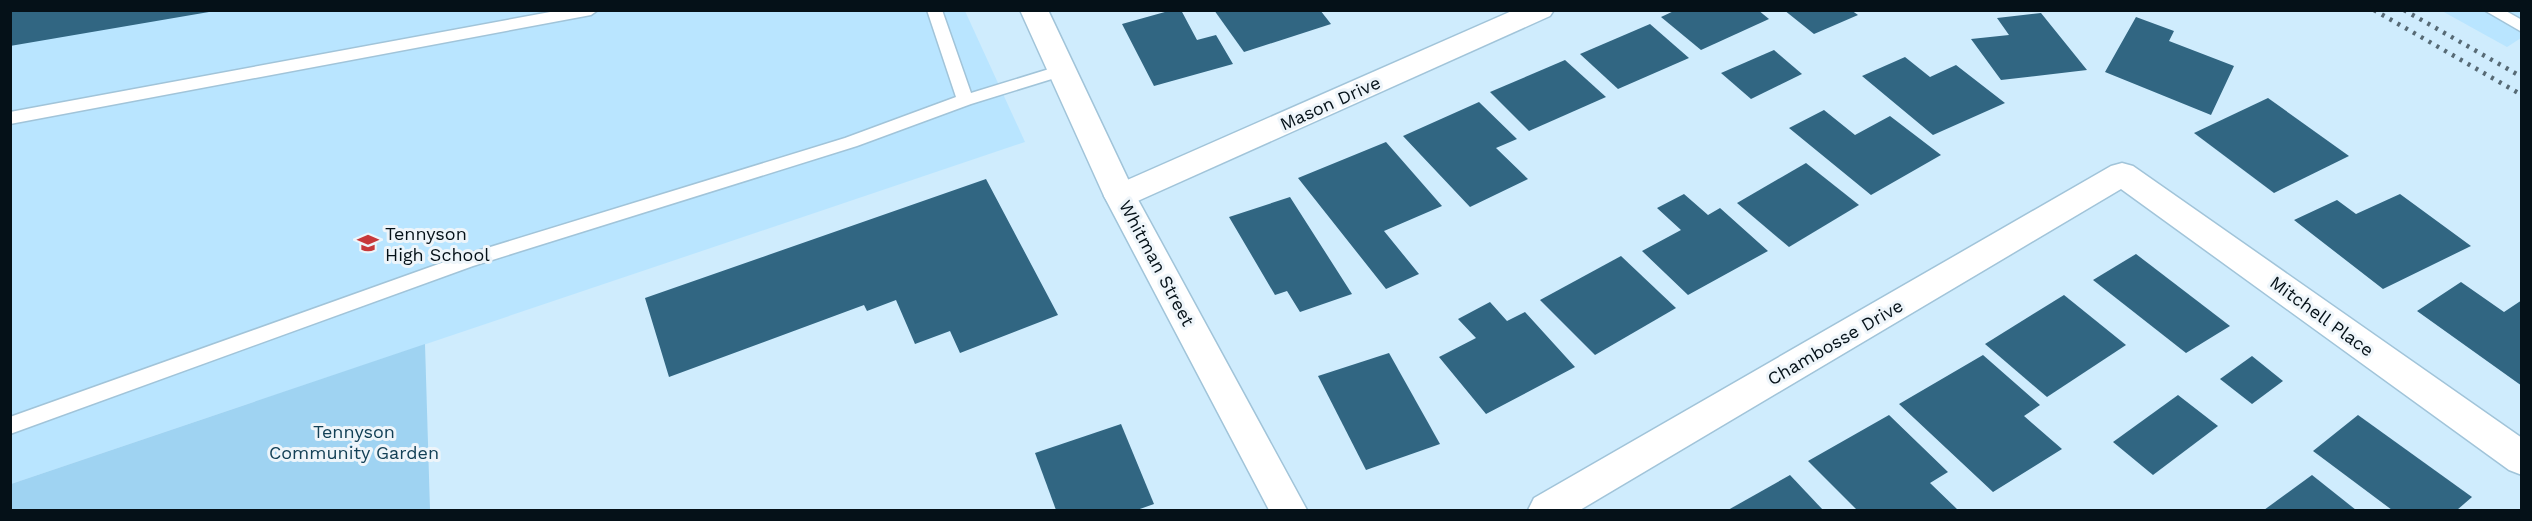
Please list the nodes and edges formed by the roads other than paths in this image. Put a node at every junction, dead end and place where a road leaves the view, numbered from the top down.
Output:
1 (591, 10) edge
2 (934, 10) edge
3 (1034, 10) edge
4 (1540, 10) edge
5 (2491, 10) edge
6 (2522, 27) edge
7 (1062, 70) junction
8 (965, 100) junction
9 (10, 118) edge
10 (2122, 174) joint
11 (1120, 196) junction
12 (10, 426) edge
13 (2522, 459) edge
14 (1288, 510) edge
15 (1547, 510) edge

1 - 9 lane
2 - 8 lane
3 - 7 street, Whitman Street
4 - 11 street, Mason Drive
5 - 6 lane
7 - 8 lane
7 - 11 street, Whitman Street
8 - 12 lane
10 - 13 street, Mitchell Place
10 - 15 street, Chambosse Drive
11 - 14 street, Whitman Street

